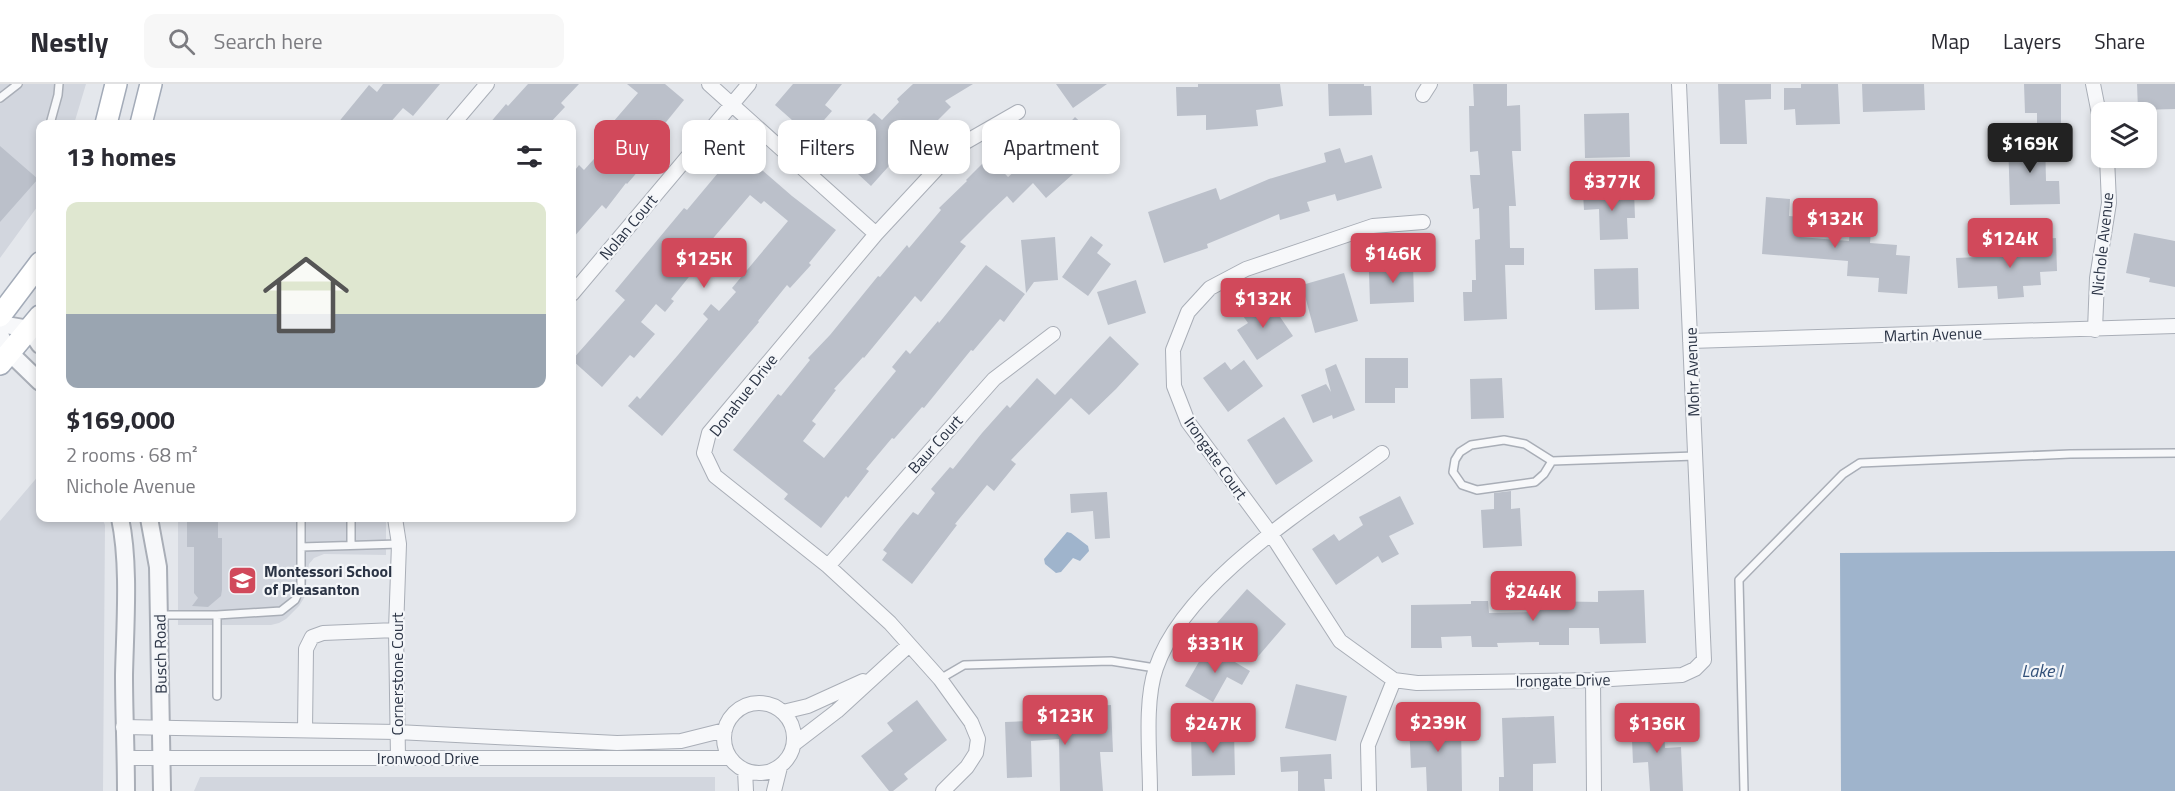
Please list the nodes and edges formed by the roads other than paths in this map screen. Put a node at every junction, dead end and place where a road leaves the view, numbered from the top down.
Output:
1 (18, 84) edge
2 (59, 84) edge
3 (116, 84) edge
4 (151, 84) edge
5 (487, 84) edge
6 (709, 84) edge
7 (749, 84) edge
8 (1679, 84) edge
9 (2093, 84) edge
10 (0, 98) edge
11 (2097, 102) edge
12 (731, 104) junction
13 (1018, 112) dead end
14 (51, 120) edge
15 (107, 120) edge
16 (142, 120) edge
17 (456, 120) edge
18 (2107, 168) edge
19 (1423, 222) dead end
20 (876, 234) junction
21 (36, 268) edge
22 (576, 289) edge
23 (0, 316) edge
24 (0, 324) edge
25 (2175, 327) edge
26 (36, 330) edge
27 (2094, 330) junction
28 (1053, 334) dead end
29 (1690, 341) junction
30 (3, 350) edge
31 (36, 379) edge
32 (1382, 453) dead end
33 (2175, 453) edge
34 (1695, 456) junction
35 (1552, 461) junction
36 (121, 522) edge
37 (150, 522) edge
38 (301, 522) edge
39 (351, 522) edge
40 (396, 522) edge
41 (1271, 534) junction
42 (399, 544) junction
43 (351, 545) junction
44 (301, 547) junction
45 (828, 566) junction
46 (159, 615) junction
47 (217, 615) junction
48 (396, 630) junction
49 (909, 645) junction
50 (1704, 660) joint
51 (1155, 668) junction
52 (873, 676) junction
53 (940, 680) junction
54 (1394, 680) junction
55 (1593, 680) junction
56 (217, 696) dead end
57 (783, 712) junction
58 (123, 727) junction
59 (161, 729) junction
60 (305, 730) junction
61 (725, 730) junction
62 (397, 732) junction
63 (794, 744) junction
64 (126, 758) junction
65 (398, 758) junction
66 (730, 758) junction
67 (162, 759) junction
68 (780, 767) junction
69 (744, 770) junction
70 (126, 791) edge
71 (162, 791) edge
72 (746, 791) edge
73 (774, 791) edge
74 (943, 791) edge
75 (1150, 791) edge
76 (1369, 791) edge
77 (1594, 791) edge
78 (1744, 791) edge

1 - 10 lane
2 - 14 lane
3 - 15 main road
4 - 16 main road
5 - 17 street
6 - 12 street
7 - 12 street, Nolan Court
8 - 29 street, Mohr Avenue
9 - 11 street
12 - 20 street
12 - 22 street, Nolan Court
13 - 20 street, Donahue Drive
18 - 27 street, Nichole Avenue
19 - 41 street, Irongate Court
20 - 45 street, Donahue Drive
21 - 23 main road
24 - 26 street
25 - 27 street, Martin Avenue
26 - 30 main road
27 - 29 street, Martin Avenue
28 - 45 street, Baur Court
29 - 34 street, Mohr Avenue
30 - 31 street
32 - 41 street
33 - 78 lane
34 - 35 lane
34 - 50 street, Mohr Avenue
35 - 35 lane
36 - 58 street, Busch Road
37 - 46 street, Busch Road
38 - 44 lane
39 - 43 lane
40 - 42 street, Cornerstone Court
41 - 51 street
41 - 54 street
42 - 43 lane
42 - 48 street, Cornerstone Court
43 - 44 lane
44 - 47 lane
45 - 49 street, Donahue Drive
46 - 47 lane
46 - 59 street, Busch Road
47 - 56 lane
48 - 60 street
48 - 62 street, Cornerstone Court
49 - 52 street
49 - 53 street, Donahue Drive
50 - 55 street, Irongate Drive
51 - 53 lane
51 - 75 street
52 - 57 street
52 - 63 street
53 - 74 street, Donahue Drive
54 - 55 street, Irongate Drive
54 - 76 street
55 - 77 street
57 - 61 street
57 - 63 street
58 - 59 street, Ironwood Drive
58 - 64 street, Busch Road
59 - 60 street, Ironwood Drive
59 - 67 street, Busch Road
60 - 62 street, Ironwood Drive
61 - 62 street, Ironwood Drive
61 - 66 street
62 - 65 street, Cornerstone Court
63 - 68 street
64 - 67 street, Ironwood Drive
64 - 70 street, Busch Road
65 - 66 street, Ironwood Drive
65 - 67 street, Ironwood Drive
66 - 69 street
67 - 71 street, Busch Road
68 - 69 street
68 - 73 street
69 - 72 street

